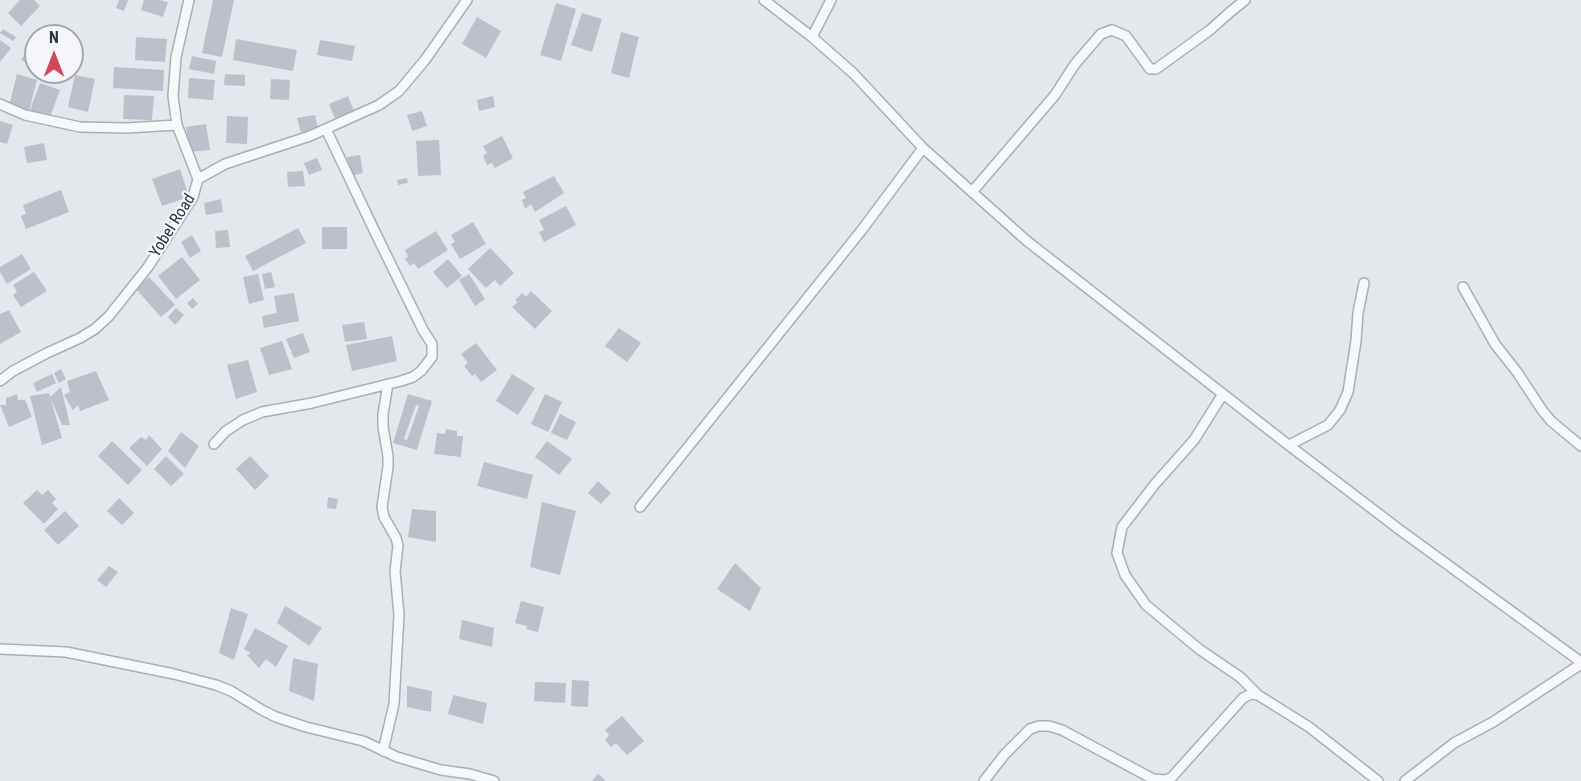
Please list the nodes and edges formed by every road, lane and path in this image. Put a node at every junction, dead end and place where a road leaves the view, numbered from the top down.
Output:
1 (189, 0) edge
2 (467, 0) edge
3 (764, 0) edge
4 (831, 0) edge
5 (1245, 0) edge
6 (812, 37) junction
7 (0, 104) edge
8 (177, 125) junction
9 (326, 129) junction
10 (923, 148) junction
11 (198, 179) junction
12 (972, 192) junction
13 (1364, 283) dead end
14 (1463, 287) dead end
15 (0, 381) edge
16 (388, 384) junction
17 (1223, 394) junction
18 (213, 444) dead end
19 (1289, 445) junction
20 (1581, 446) edge
21 (640, 507) dead end
22 (0, 649) edge
23 (1581, 663) edge
24 (1258, 695) junction
25 (383, 751) junction
26 (494, 781) edge
27 (984, 781) edge
28 (1378, 781) edge
29 (1405, 781) edge

1 - 8 street, Yobel Road
2 - 9 street
3 - 6 street
4 - 6 street
5 - 12 street
6 - 10 street
7 - 8 street
8 - 11 street, Yobel Road
9 - 11 street
9 - 16 street
10 - 12 street
10 - 21 street
11 - 15 street, Yobel Road
12 - 17 street
13 - 19 street
14 - 20 street
16 - 18 street
16 - 25 street
17 - 19 street
17 - 24 street
19 - 23 street
22 - 25 street
23 - 29 street
24 - 27 street
24 - 28 street
25 - 26 street

